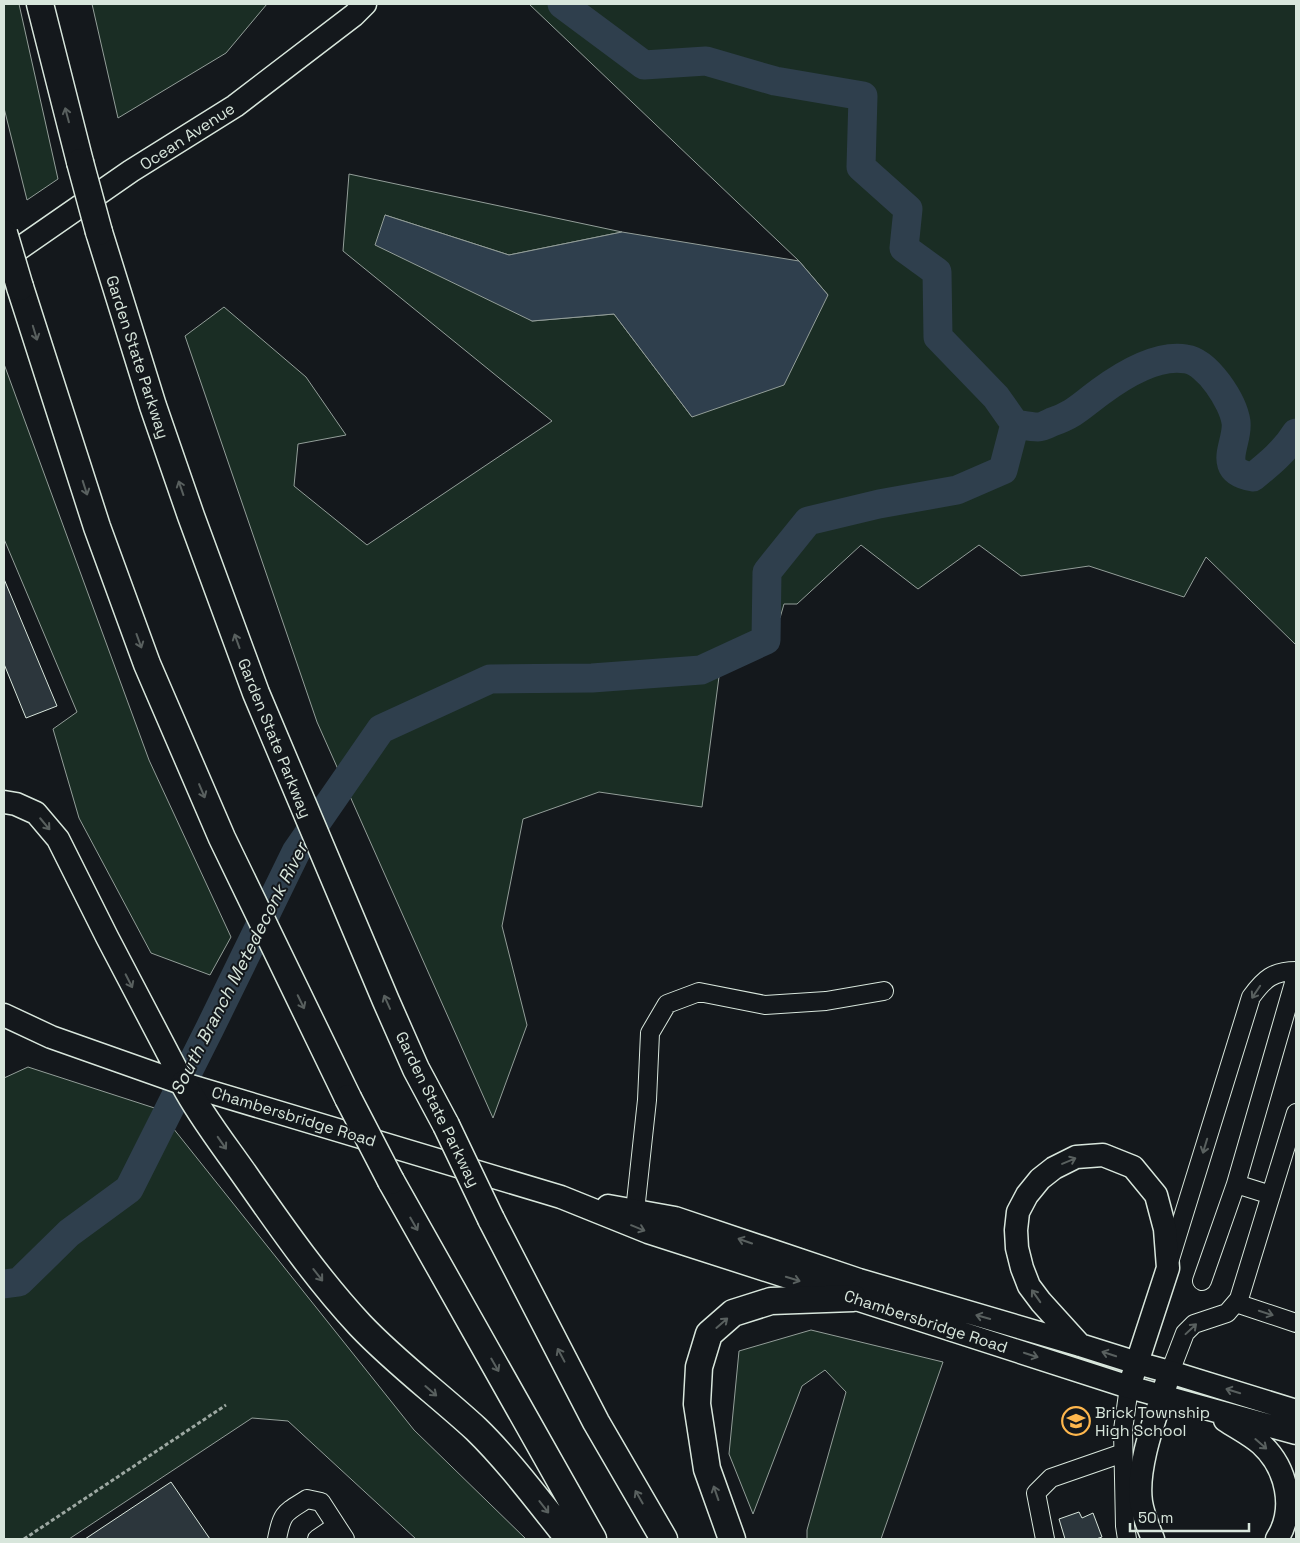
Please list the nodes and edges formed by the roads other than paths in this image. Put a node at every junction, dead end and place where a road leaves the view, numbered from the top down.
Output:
1 (40, 4) edge
2 (365, 4) edge
3 (4, 233) edge
4 (4, 259) edge
5 (4, 802) edge
6 (1296, 971) edge
7 (1296, 976) edge
8 (884, 991) dead end
9 (4, 1015) edge
10 (193, 1092) junction
11 (1296, 1113) edge
12 (1236, 1184) junction
13 (1271, 1195) junction
14 (561, 1197) junction
15 (635, 1210) junction
16 (1168, 1268) junction
17 (1202, 1281) dead end
18 (853, 1298) junction
19 (1236, 1303) junction
20 (1296, 1323) edge
21 (1080, 1345) junction
22 (1137, 1364) junction
23 (1170, 1372) junction
24 (1129, 1387) junction
25 (1162, 1396) junction
26 (1206, 1408) junction
27 (1296, 1411) edge
28 (1296, 1433) edge
29 (1133, 1458) junction
30 (340, 1533) edge
31 (1126, 1533) edge
32 (277, 1539) edge
33 (317, 1539) edge
34 (568, 1539) edge
35 (593, 1539) edge
36 (664, 1539) edge
37 (732, 1539) edge
38 (1045, 1539) edge
39 (1153, 1539) edge
40 (1277, 1539) edge

36 -> 1 highway, Garden State Parkway, bridge
2 - 4 main road, Ocean Avenue
3 -> 35 highway, bridge
5 -> 10 main road
6 -> 16 lane
7 - 12 lane
8 - 15 lane
9 - 10 main road, Chambersbridge Road
10 - 14 main road, Chambersbridge Road
10 -> 34 highway
11 - 13 lane
12 - 13 lane
12 - 17 lane
13 - 19 lane
14 - 15 main road, Chambersbridge Road
14 -> 18 main road, Chambersbridge Road
21 -> 15 main road, Chambersbridge Road
21 -> 16 main road
16 - 22 main road
18 -> 24 main road, Chambersbridge Road
37 -> 18 highway
19 -> 20 lane
23 -> 19 lane
22 -> 21 main road, Chambersbridge Road
22 - 23 main road, Chambersbridge Road
22 - 24 main road
23 - 25 main road
27 -> 23 main road, Chambersbridge Road
24 - 25 main road, Chambersbridge Road
24 - 29 lane
25 - 26 main road, Chambersbridge Road
25 - 29 main road
26 - 28 main road, Chambersbridge Road
26 -> 40 main road
29 - 31 lane
29 - 38 lane
29 - 39 main road
30 - 32 lane
30 - 33 lane

